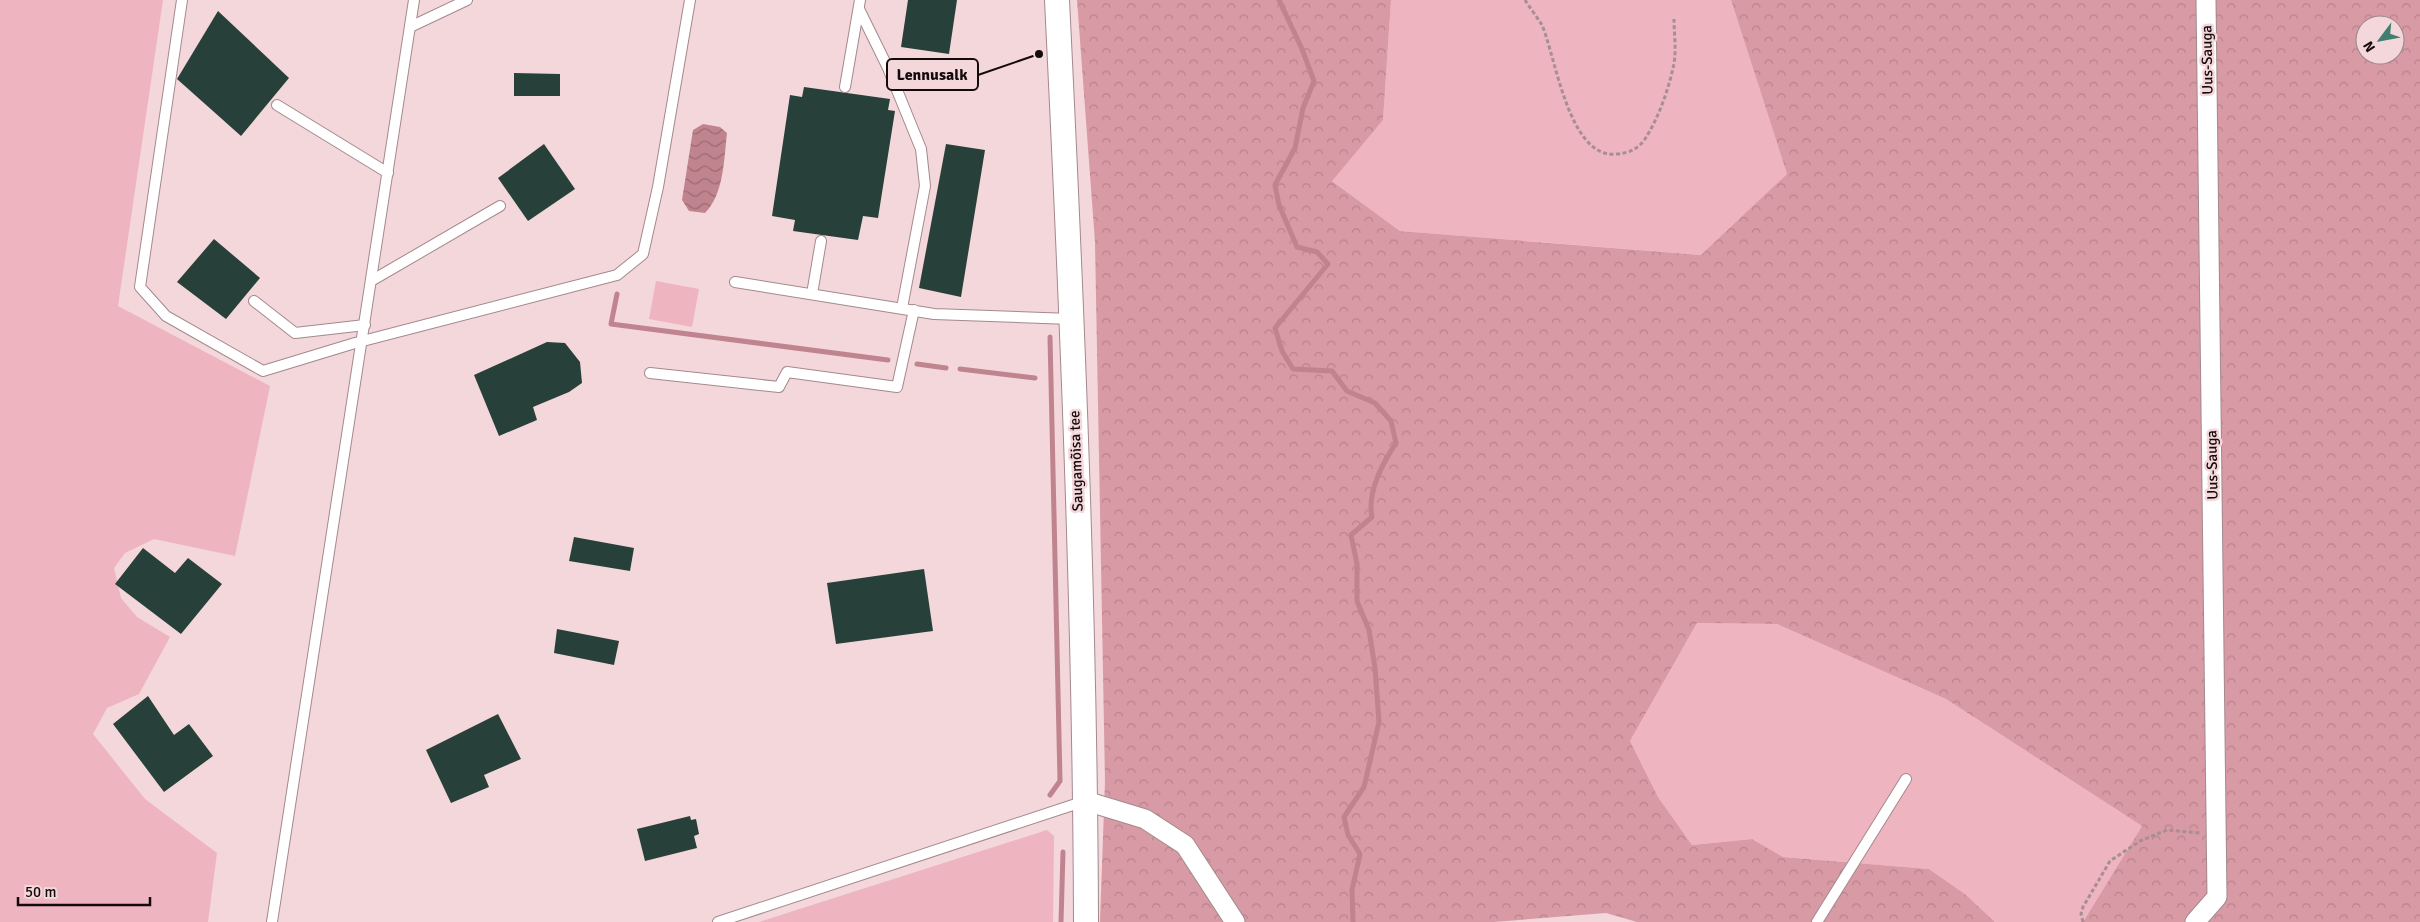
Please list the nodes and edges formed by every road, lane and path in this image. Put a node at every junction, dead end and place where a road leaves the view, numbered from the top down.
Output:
1 (182, 0) edge
2 (414, 0) edge
3 (467, 0) edge
4 (690, 0) edge
5 (1050, 0) edge
6 (1057, 0) edge
7 (1525, 0) edge
8 (2206, 0) edge
9 (859, 4) edge
10 (1674, 19) dead end
11 (1047, 24) dead end
12 (410, 27) junction
13 (1049, 62) dead end
14 (845, 87) dead end
15 (277, 105) dead end
16 (1063, 131) junction
17 (388, 173) junction
18 (500, 206) dead end
19 (821, 241) dead end
20 (371, 280) junction
21 (735, 282) dead end
22 (812, 294) junction
23 (254, 300) dead end
24 (902, 308) junction
25 (914, 310) junction
26 (1072, 319) junction
27 (365, 325) junction
28 (363, 341) junction
29 (650, 373) dead end
30 (1906, 779) dead end
31 (1086, 801) junction
32 (2216, 834) junction
33 (272, 922) edge
34 (718, 922) edge
35 (1086, 922) edge
36 (1235, 922) edge
37 (1817, 922) edge
38 (2083, 922) edge
39 (2195, 922) edge

1 - 28 lane
2 - 12 lane
3 - 12 lane
4 - 28 lane
5 - 11 lane
6 - 16 street, Saugamõisa tee
7 - 10 path
8 - 32 street, Uus-Sauga
9 - 14 lane
9 - 24 lane
12 - 17 lane
13 - 16 lane
15 - 17 lane
16 - 26 street, Saugamõisa tee
17 - 20 lane
18 - 20 lane
19 - 22 lane
20 - 27 lane
21 - 22 lane
22 - 24 lane
23 - 27 lane
24 - 25 lane
25 - 26 lane
25 - 29 lane
26 - 31 street, Saugamõisa tee
27 - 28 lane
28 - 33 lane
30 - 37 lane
31 - 34 lane
31 - 35 street, Saugamõisa tee
31 - 36 street
32 - 38 path
32 - 39 street, Uus-Sauga

